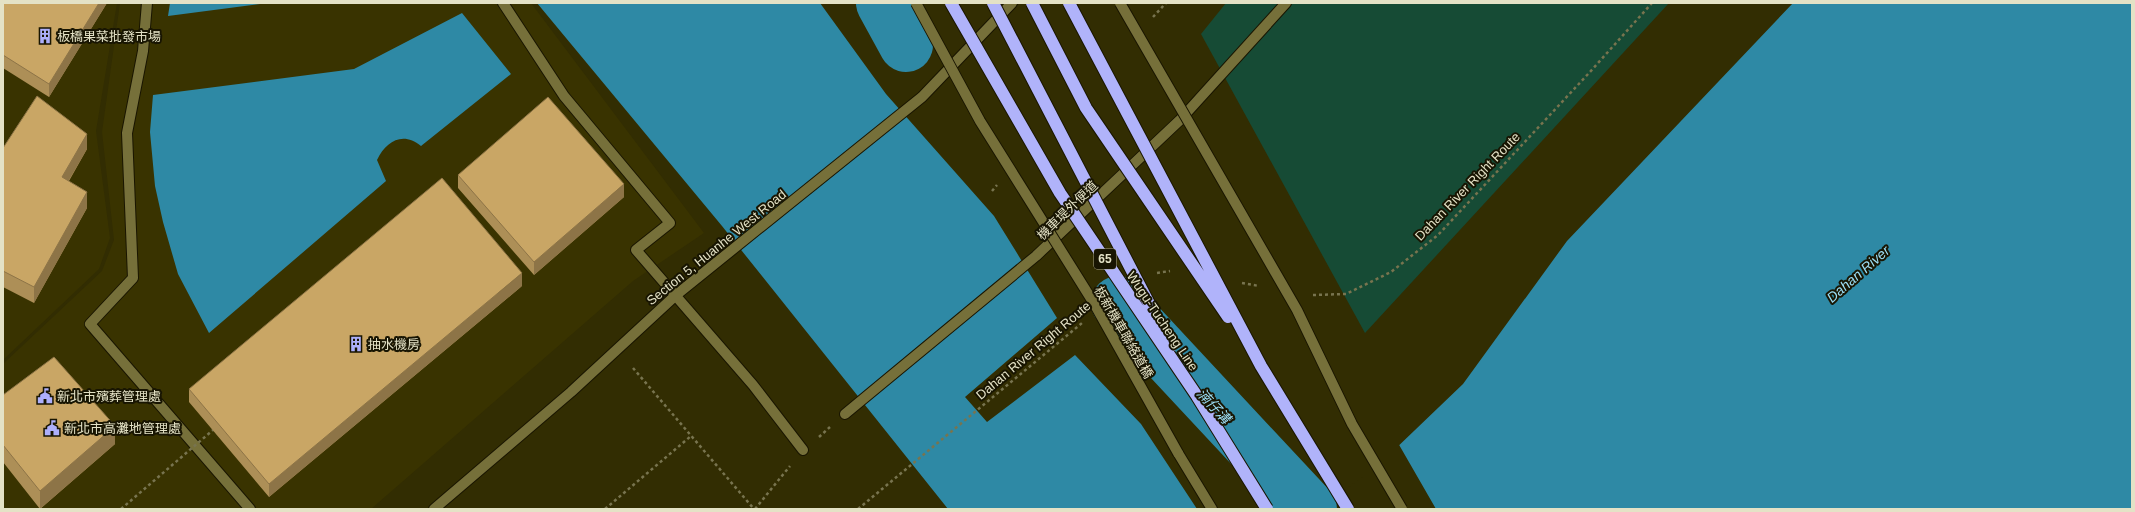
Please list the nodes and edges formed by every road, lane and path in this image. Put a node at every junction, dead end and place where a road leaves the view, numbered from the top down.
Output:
1 (147, 3) edge
2 (503, 3) edge
3 (916, 3) edge
4 (951, 3) edge
5 (993, 3) edge
6 (1012, 3) edge
7 (1032, 3) edge
8 (1069, 3) edge
9 (1120, 3) edge
10 (1286, 3) edge
11 (1652, 3) edge
12 (1174, 271) dead end
13 (1152, 274) dead end
14 (1234, 282) dead end
15 (1264, 287) dead end
16 (676, 295) junction
17 (1309, 295) dead end
18 (1085, 320) dead end
19 (1261, 366) junction
20 (633, 368) dead end
21 (1197, 396) junction
22 (845, 414) dead end
23 (213, 430) edge
24 (690, 436) junction
25 (803, 450) dead end
26 (121, 509) edge
27 (250, 509) edge
28 (434, 509) edge
29 (605, 509) edge
30 (754, 509) edge
31 (858, 509) edge
32 (1212, 509) edge
33 (1267, 509) edge
34 (1348, 509) edge
35 (1402, 509) edge

1 - 27 street
2 - 16 street
3 - 32 street, 板新機車聯絡道橋, bridge
4 - 21 highway, Wugu-Tucheng Line / 65, bridge
5 - 21 highway, bridge
6 - 16 street, Section 5, Huanhe West Road
7 - 19 highway, bridge
8 - 19 highway, bridge
9 - 35 street, bridge
10 - 22 street, 機車堤外便道
11 - 17 path, Dahan River Right Route
12 - 13 path
14 - 15 path
16 - 25 street
16 - 28 street, Section 5, Huanhe West Road
18 - 31 path, Dahan River Right Route
19 - 34 highway, bridge
20 - 24 path
21 - 33 highway, Wugu-Tucheng Line / 65, bridge
23 - 26 path, bridge
24 - 29 path
24 - 30 path

